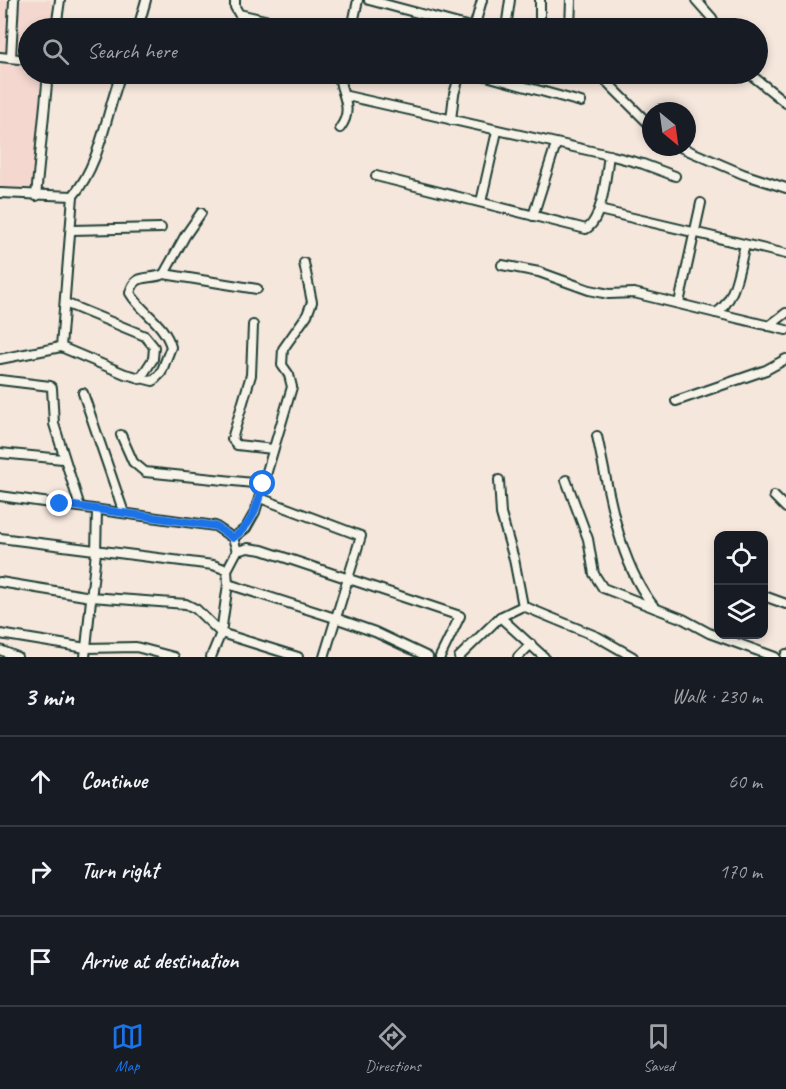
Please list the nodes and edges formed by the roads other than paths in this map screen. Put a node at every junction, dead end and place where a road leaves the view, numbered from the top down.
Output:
1 (14, 0) edge
2 (60, 0) edge
3 (146, 0) edge
4 (235, 0) edge
5 (358, 0) edge
6 (369, 0) edge
7 (482, 0) edge
8 (510, 0) edge
9 (540, 0) edge
10 (571, 0) edge
11 (696, 0) edge
12 (57, 18) edge
13 (141, 18) edge
14 (256, 18) edge
15 (354, 18) edge
16 (436, 18) edge
17 (477, 18) edge
18 (507, 18) edge
19 (540, 18) edge
20 (570, 18) edge
21 (712, 18) edge
22 (0, 57) edge
23 (11, 58) junction
24 (18, 59) edge
25 (47, 84) edge
26 (119, 84) edge
27 (343, 84) edge
28 (457, 84) edge
29 (515, 84) edge
30 (609, 84) edge
31 (762, 84) edge
32 (347, 96) junction
33 (581, 102) dead end
34 (786, 103) edge
35 (642, 117) edge
36 (451, 120) junction
37 (340, 128) dead end
38 (497, 131) junction
39 (556, 144) junction
40 (696, 154) edge
41 (609, 155) junction
42 (376, 176) dead end
43 (675, 176) dead end
44 (786, 188) edge
45 (0, 193) edge
46 (36, 196) junction
47 (74, 196) junction
48 (481, 202) junction
49 (701, 203) dead end
50 (599, 210) junction
51 (201, 213) dead end
52 (533, 216) junction
53 (161, 228) dead end
54 (71, 230) junction
55 (695, 234) junction
56 (745, 245) junction
57 (786, 254) edge
58 (304, 263) dead end
59 (502, 265) dead end
60 (164, 274) junction
61 (257, 289) dead end
62 (65, 303) junction
63 (678, 303) junction
64 (716, 313) junction
65 (786, 313) edge
66 (253, 325) dead end
67 (769, 326) junction
68 (786, 330) edge
69 (61, 347) junction
70 (0, 359) edge
71 (786, 359) edge
72 (140, 379) junction
73 (0, 380) edge
74 (83, 393) dead end
75 (676, 401) dead end
76 (121, 435) dead end
77 (597, 436) dead end
78 (273, 449) junction
79 (0, 453) edge
80 (63, 459) junction
81 (499, 480) dead end
82 (566, 480) dead end
83 (263, 484) junction
84 (0, 496) edge
85 (774, 496) dead end
86 (260, 498) junction
87 (80, 507) junction
88 (786, 508) edge
89 (97, 510) junction
90 (124, 513) junction
91 (0, 538) edge
92 (233, 538) junction
93 (237, 551) junction
94 (96, 552) junction
95 (227, 570) junction
96 (349, 579) junction
97 (0, 582) edge
98 (228, 584) junction
99 (91, 597) junction
100 (768, 597) edge
101 (786, 604) edge
102 (523, 606) junction
103 (656, 609) junction
104 (500, 617) junction
105 (335, 618) junction
106 (221, 633) junction
107 (0, 634) edge
108 (531, 644) junction
109 (0, 650) edge
110 (85, 653) edge
111 (17, 657) edge
112 (174, 657) edge
113 (211, 657) edge
114 (298, 657) edge
115 (324, 657) edge
116 (428, 657) edge
117 (440, 657) edge
118 (459, 657) edge
119 (518, 657) edge
120 (544, 657) edge
121 (633, 657) edge
122 (775, 657) edge

1 - 23 street
2 - 12 street
3 - 13 street
4 - 14 street
5 - 15 street
6 - 16 street
7 - 17 street
8 - 18 street
9 - 19 street
10 - 20 street
11 - 21 street
22 - 23 street
23 - 24 street
25 - 46 street
26 - 47 street
27 - 32 street
28 - 36 street
29 - 33 street
30 - 35 street
31 - 34 street
32 - 36 street
32 - 37 street
36 - 38 street
38 - 39 street
38 - 48 street
39 - 41 street
39 - 52 street
40 - 44 street
41 - 43 street
41 - 50 street
42 - 48 street
45 - 46 street
46 - 47 street
47 - 54 street
48 - 52 street
49 - 55 street
50 - 52 street
50 - 55 street
51 - 60 street
53 - 54 street
54 - 62 street
55 - 56 street
55 - 63 street
56 - 57 street
56 - 64 street
58 - 78 street
59 - 63 street
60 - 61 street
60 - 72 street
62 - 69 street
62 - 72 street
63 - 64 street
64 - 67 street
65 - 67 street
66 - 78 street
67 - 68 street
69 - 70 street
69 - 72 street
71 - 75 street
73 - 80 street
74 - 90 street
76 - 83 street
77 - 103 street
78 - 83 street
79 - 80 street
80 - 87 street
81 - 102 street
82 - 103 street
83 - 86 street
84 - 87 street
85 - 88 street
86 - 92 street
86 - 96 street
87 - 89 street
89 - 90 street
89 - 94 street
90 - 92 street
91 - 94 street
92 - 93 street
93 - 95 street
93 - 96 street
94 - 95 street
94 - 99 street
95 - 98 street
96 - 105 street
96 - 117 street
97 - 99 street
98 - 105 street
98 - 106 street
99 - 106 street
99 - 110 street
100 - 101 street
102 - 104 street
102 - 121 street
103 - 122 street
104 - 108 street
104 - 118 street
105 - 115 street
105 - 116 street
106 - 113 street
106 - 114 street
107 - 110 street
108 - 119 street
108 - 120 street
109 - 111 street
110 - 112 street

